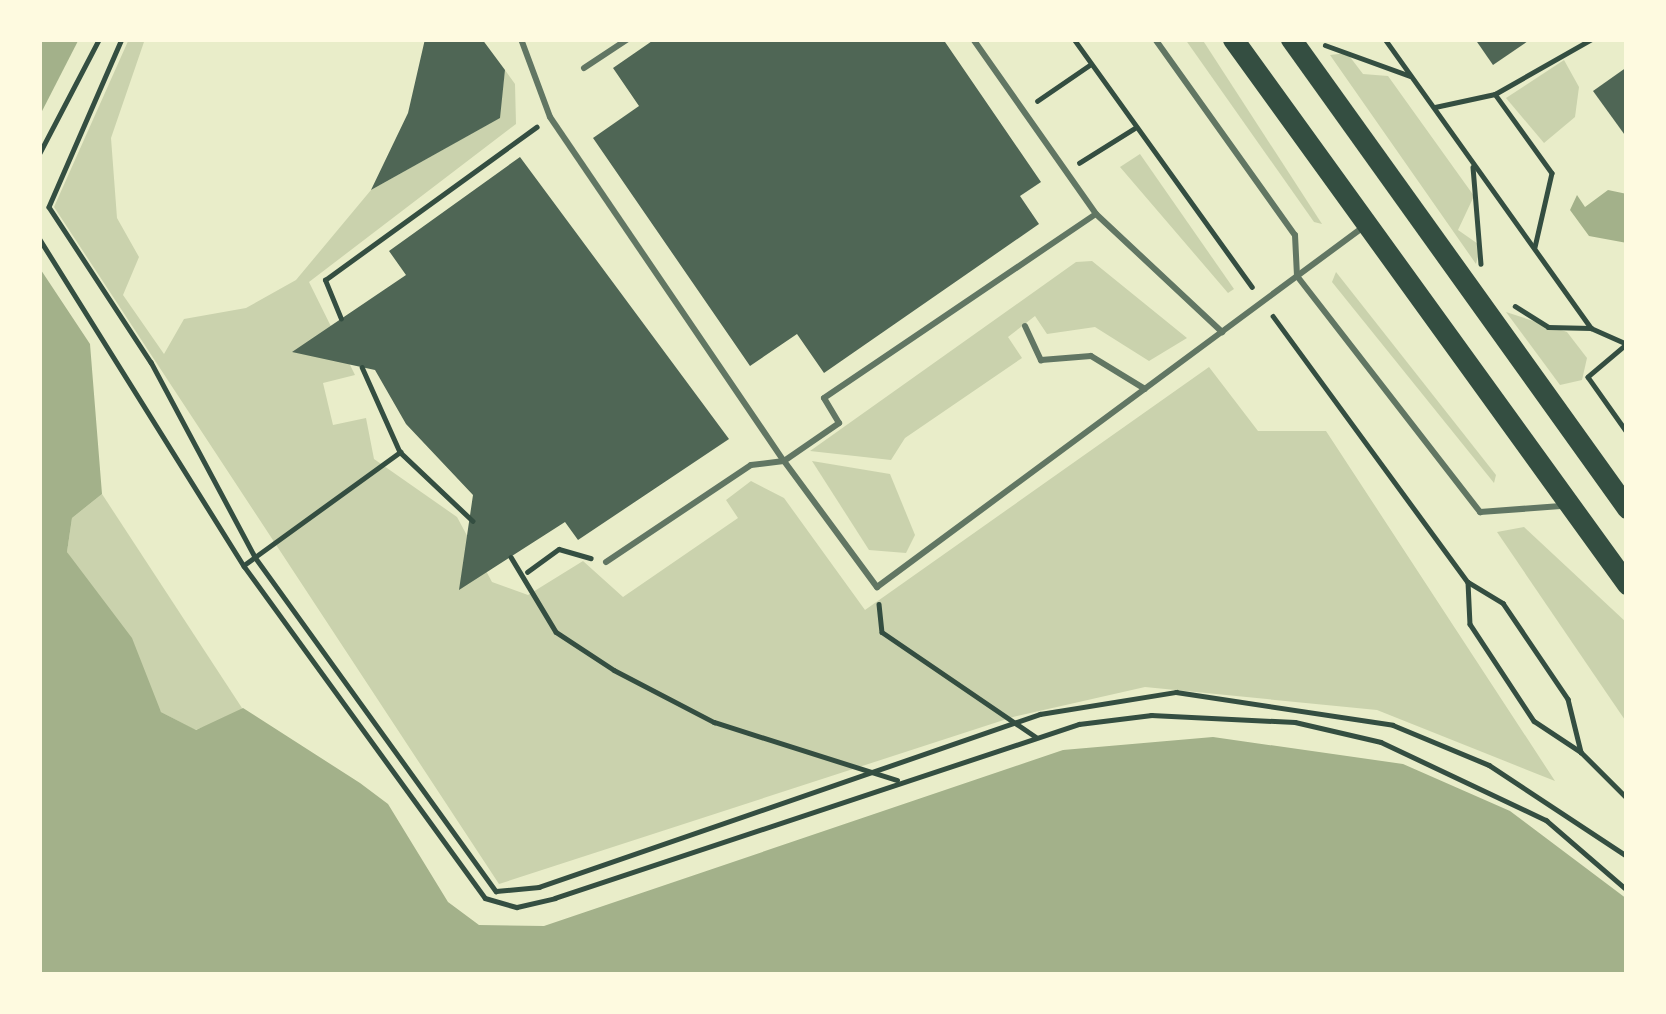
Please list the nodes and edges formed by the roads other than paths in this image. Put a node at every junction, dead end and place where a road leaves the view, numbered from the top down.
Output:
1 (521, 39) edge
2 (628, 39) edge
3 (973, 39) edge
4 (1155, 39) edge
5 (1233, 39) edge
6 (1291, 39) edge
7 (584, 68) dead end
8 (1096, 214) junction
9 (1363, 227) junction
10 (1297, 276) junction
11 (1025, 326) dead end
12 (1222, 332) junction
13 (1145, 388) junction
14 (784, 461) junction
15 (1561, 506) junction
16 (1627, 508) edge
17 (606, 562) road end
18 (1627, 584) edge

1 - 14 lane
2 - 7 lane
3 - 8 lane
4 - 10 lane
5 - 9 main road
6 - 16 main road
8 - 12 lane
8 - 14 lane
9 - 10 lane
9 - 15 main road
10 - 12 lane
10 - 15 lane
11 - 13 lane
12 - 13 lane
13 - 14 lane
14 - 17 lane
15 - 18 main road

